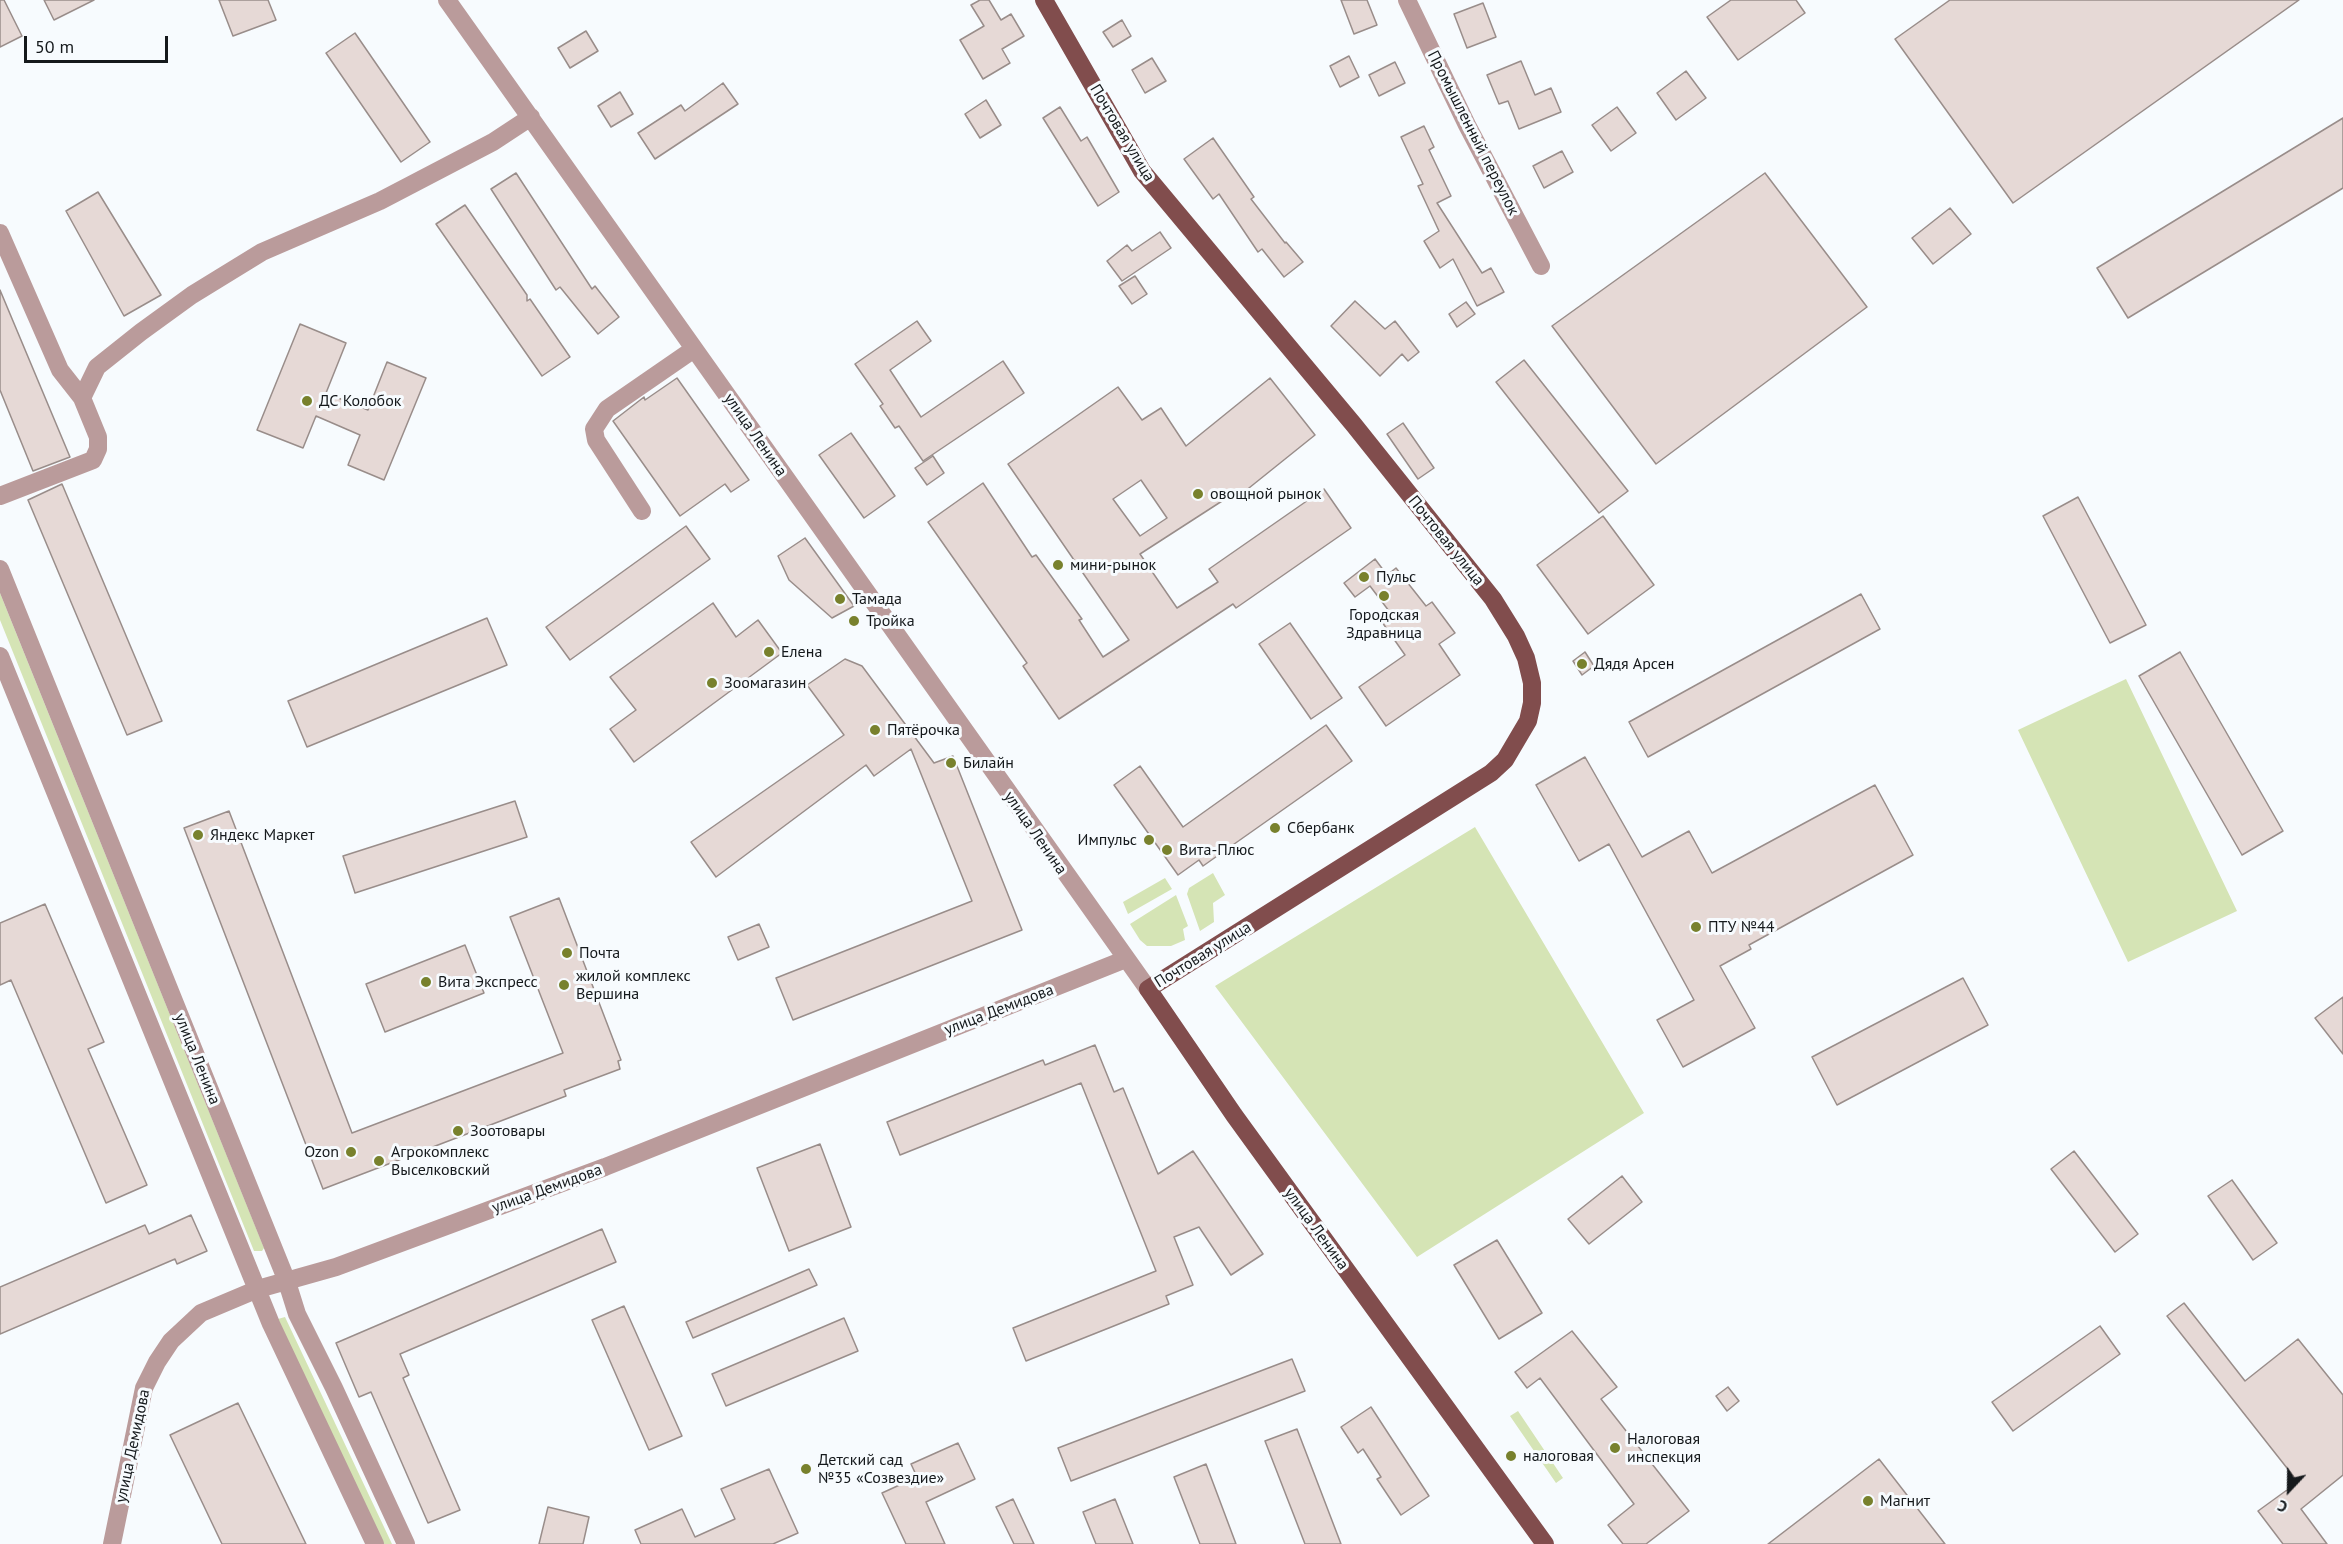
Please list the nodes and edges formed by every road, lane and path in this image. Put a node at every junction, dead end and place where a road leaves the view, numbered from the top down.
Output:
1 (447, 0) edge
2 (1044, 0) edge
3 (1407, 0) edge
4 (531, 117) junction
5 (0, 233) edge
6 (1541, 266) dead end
7 (694, 349) junction
8 (82, 398) junction
9 (0, 496) edge
10 (642, 511) dead end
11 (0, 569) edge
12 (0, 656) edge
13 (1126, 959) junction
14 (1148, 989) junction
15 (286, 1280) junction
16 (258, 1288) junction
17 (112, 1544) edge
18 (375, 1544) edge
19 (406, 1544) edge
20 (1545, 1544) edge

1 - 4 street, улица Ленина
2 - 14 main road, Почтовая улица
3 - 6 street, Промышленный переулок
4 - 7 street, улица Ленина
4 - 8 street
5 - 8 street
7 - 10 street
7 - 13 street, улица Ленина
8 - 9 street
11 - 15 street, улица Ленина
12 - 16 street, улица Ленина
13 - 14 street, улица Ленина
13 - 15 street, улица Демидова
14 - 20 main road, улица Ленина
15 - 16 street, улица Демидова
15 - 19 street, улица Ленина
16 - 17 street, улица Демидова
16 - 18 street, улица Ленина

